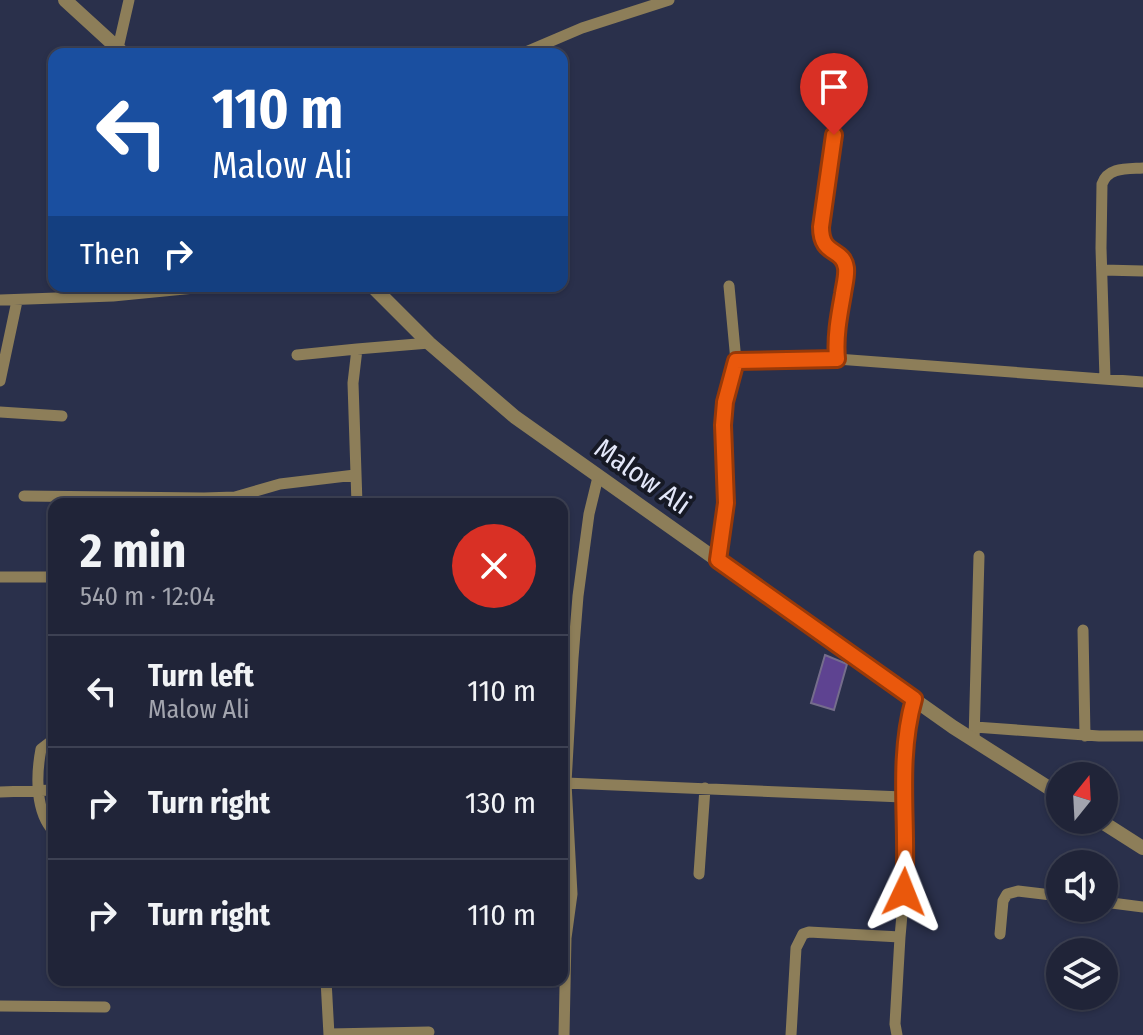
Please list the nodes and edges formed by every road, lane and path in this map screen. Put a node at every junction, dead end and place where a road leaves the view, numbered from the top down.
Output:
1 (65, 0) edge
2 (129, 0) edge
3 (669, 0) edge
4 (118, 48) edge
5 (121, 48) edge
6 (535, 48) edge
7 (838, 98) dead end
8 (1143, 168) edge
9 (1103, 270) junction
10 (1143, 271) edge
11 (729, 286) dead end
12 (154, 292) edge
13 (378, 292) edge
14 (0, 300) edge
15 (17, 301) junction
16 (429, 343) junction
17 (357, 349) junction
18 (297, 355) dead end
19 (837, 359) junction
20 (736, 361) junction
21 (1105, 379) junction
22 (0, 381) edge
23 (1143, 382) edge
24 (0, 412) edge
25 (62, 416) dead end
26 (355, 475) junction
27 (598, 477) junction
28 (24, 496) dead end
29 (96, 498) edge
30 (227, 498) edge
31 (357, 498) edge
32 (979, 556) dead end
33 (718, 560) junction
34 (0, 577) edge
35 (48, 577) edge
36 (1083, 630) dead end
37 (914, 699) junction
38 (974, 734) junction
39 (1085, 736) junction
40 (1143, 736) edge
41 (48, 744) edge
42 (568, 752) edge
43 (568, 783) edge
44 (1046, 785) edge
45 (705, 788) junction
46 (38, 790) junction
47 (48, 790) edge
48 (0, 792) edge
49 (903, 797) junction
50 (568, 820) edge
51 (48, 823) edge
52 (1118, 832) edge
53 (1143, 848) edge
54 (699, 874) dead end
55 (1046, 894) edge
56 (1118, 904) edge
57 (1143, 907) edge
58 (568, 923) edge
59 (1000, 934) dead end
60 (900, 937) junction
61 (326, 986) edge
62 (565, 986) edge
63 (0, 1006) edge
64 (105, 1007) dead end
65 (429, 1032) dead end
66 (329, 1034) edge
67 (564, 1035) edge
68 (791, 1035) edge
69 (897, 1035) edge

1 - 4 street
2 - 5 street
3 - 6 street
7 - 19 street
8 - 9 street
9 - 10 street
9 - 21 street
11 - 20 street
12 - 15 street
13 - 16 street, Malow Ali
14 - 15 street
15 - 22 street
16 - 17 street
16 - 27 street, Malow Ali
17 - 18 street
17 - 26 street
19 - 20 street
19 - 21 street
20 - 33 street
21 - 23 street
24 - 25 street
26 - 30 street
26 - 31 street
27 - 33 street, Malow Ali
27 - 42 street
28 - 29 street
32 - 38 street
33 - 37 street, Malow Ali
34 - 35 street
36 - 39 street
37 - 38 street, Malow Ali
37 - 49 street
38 - 39 street
38 - 44 street, Malow Ali
39 - 40 street
41 - 46 street
43 - 45 street
45 - 49 street
45 - 54 street
46 - 47 street
46 - 48 street
46 - 51 street
49 - 60 street
50 - 58 street
52 - 53 street
55 - 59 street
56 - 57 street
60 - 68 street
60 - 69 street
61 - 66 street
62 - 67 street
63 - 64 street
65 - 66 street

